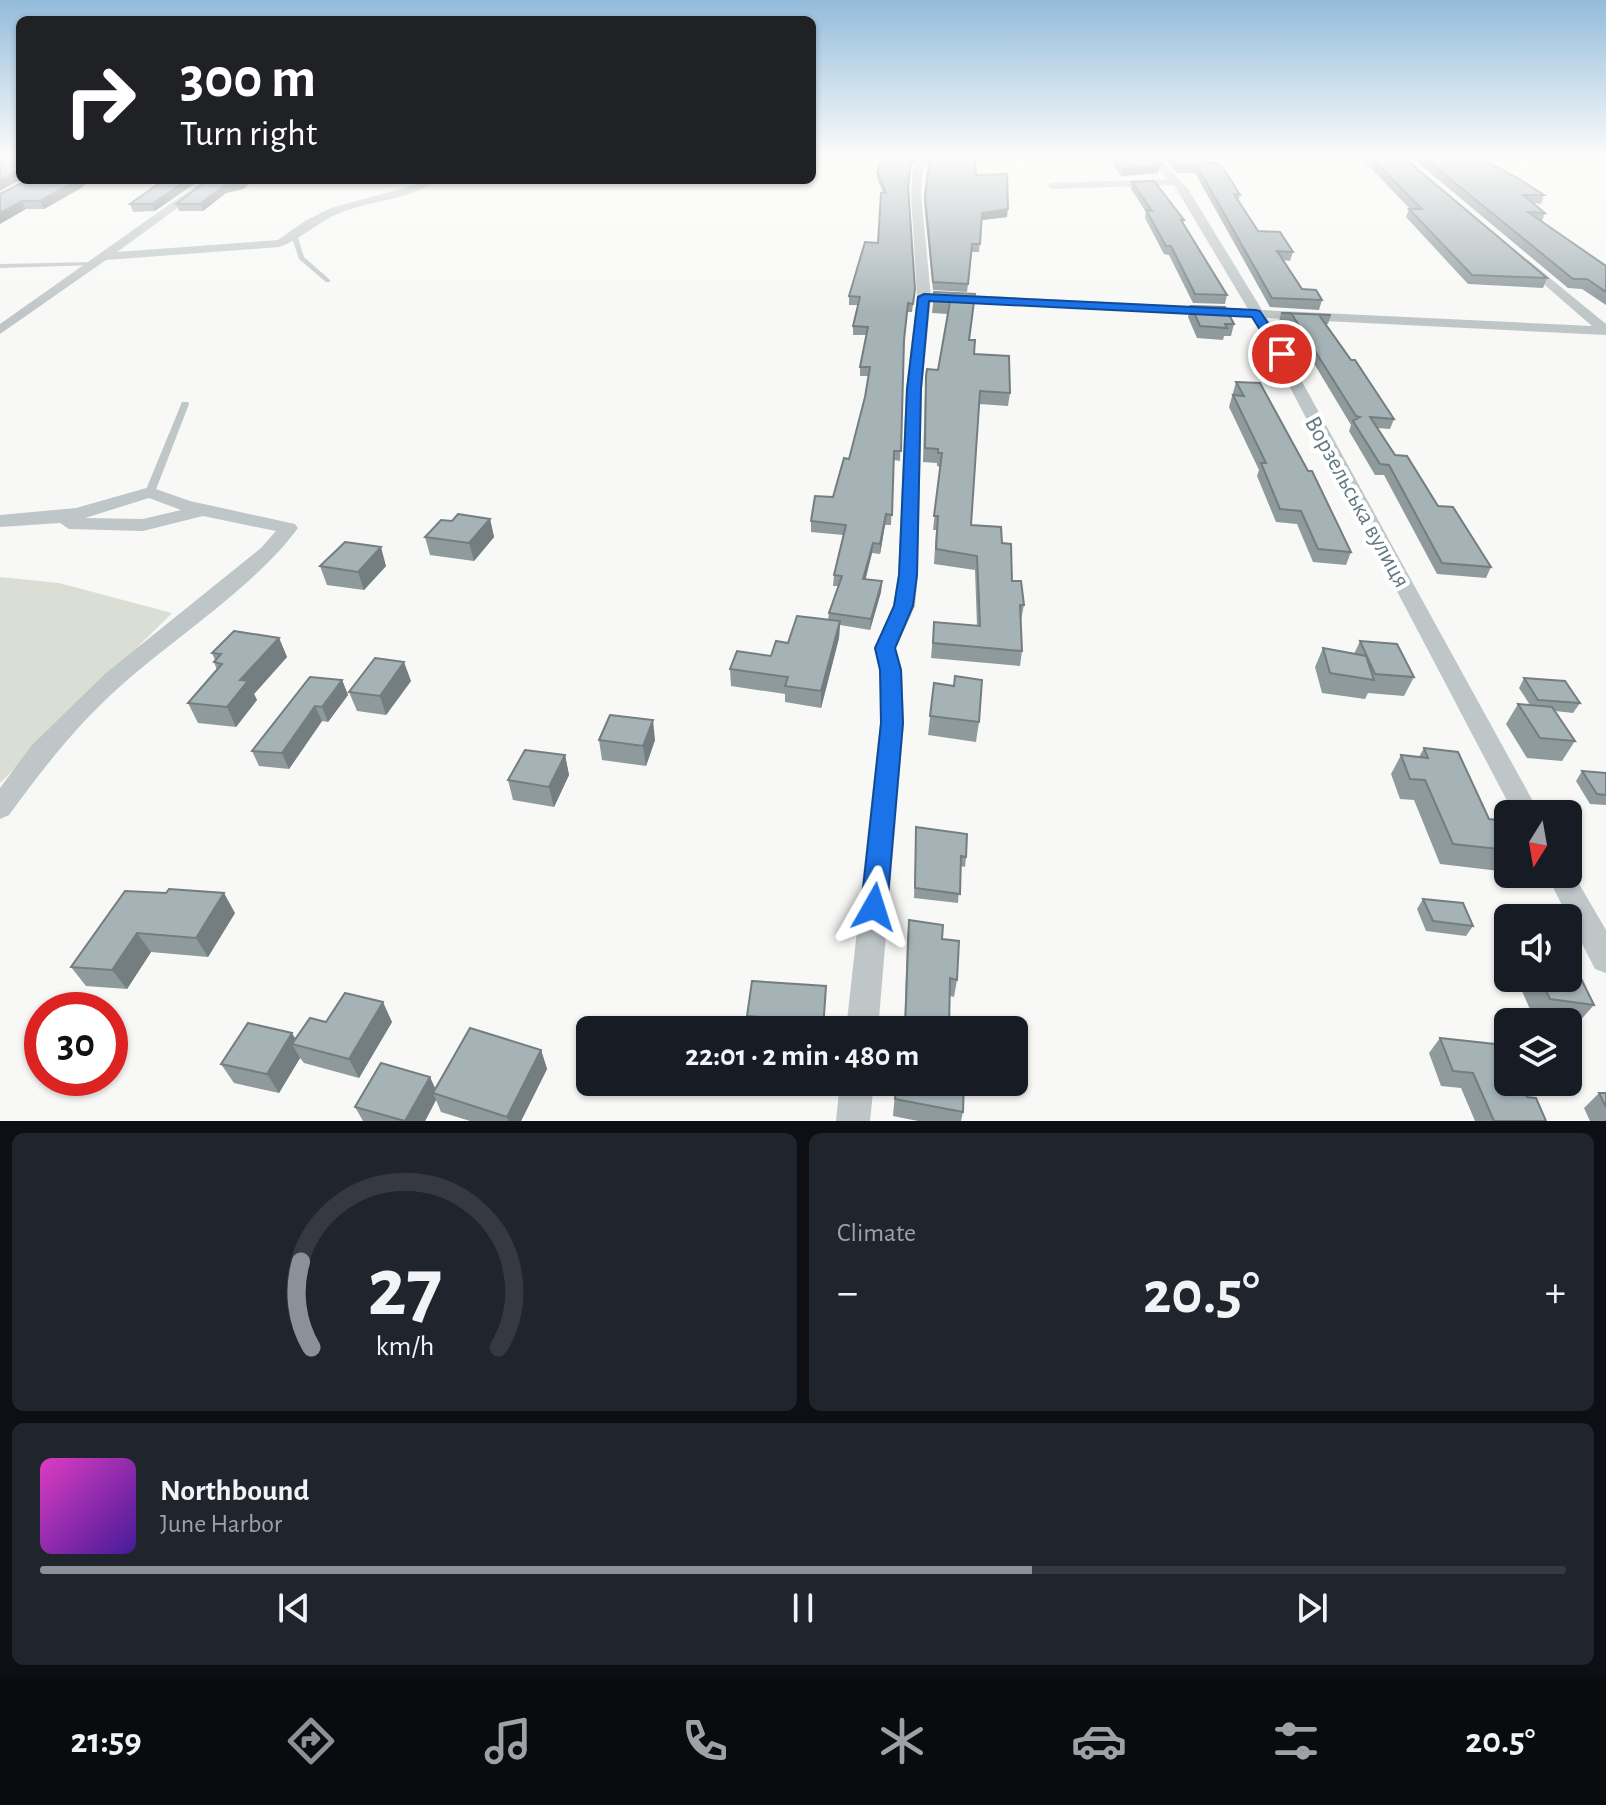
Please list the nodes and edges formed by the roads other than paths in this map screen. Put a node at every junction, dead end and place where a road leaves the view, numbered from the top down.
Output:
1 (171, 208) edge
2 (351, 208) edge
3 (917, 208) edge
4 (1193, 208) edge
5 (295, 238) junction
6 (1514, 252) edge
7 (99, 260) junction
8 (0, 266) edge
9 (328, 281) dead end
10 (924, 297) junction
11 (1256, 314) junction
12 (0, 330) edge
13 (1606, 331) edge
14 (185, 404) dead end
15 (150, 492) junction
16 (203, 510) junction
17 (0, 521) edge
18 (42, 521) junction
19 (1519, 800) edge
20 (0, 808) edge
21 (1568, 888) edge
22 (1606, 959) edge
23 (863, 1016) edge
24 (856, 1096) edge
25 (853, 1121) edge

1 - 7 street
2 - 5 street
3 - 10 street
4 - 11 street, Ворзельська вулиця
5 - 7 street
5 - 9 lane
6 - 13 street
7 - 8 lane
7 - 12 street
10 - 11 street
10 - 23 street
11 - 13 street
11 - 19 street, Ворзельська вулиця
14 - 15 lane
15 - 16 street
15 - 18 street
16 - 18 street
16 - 20 street
17 - 18 street
21 - 22 street
24 - 25 street

